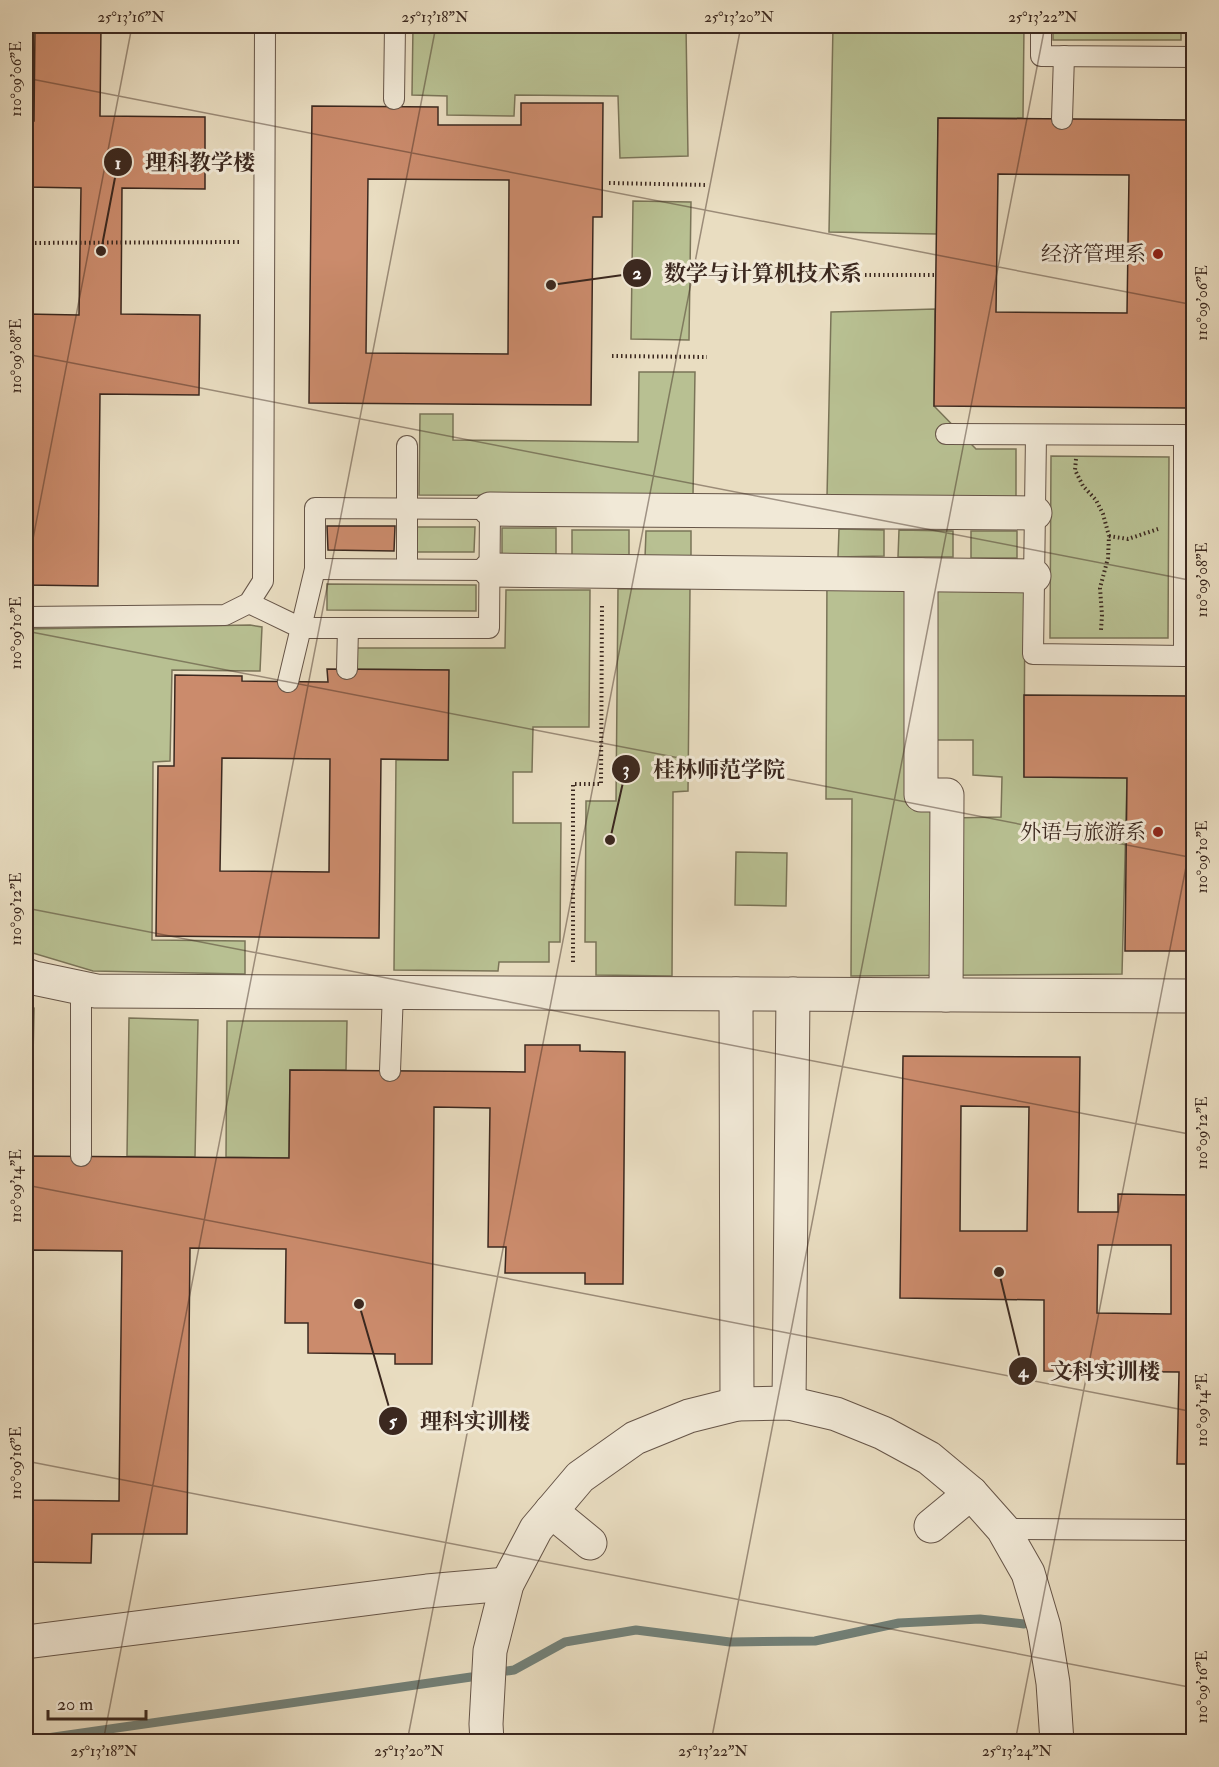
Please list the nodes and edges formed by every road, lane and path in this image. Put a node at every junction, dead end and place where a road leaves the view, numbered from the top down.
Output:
1 (265, 26) edge
2 (394, 26) edge
3 (1041, 26) edge
4 (1064, 56) junction
5 (1194, 57) edge
6 (394, 99) dead end
7 (1062, 119) dead end
8 (609, 183) dead end
9 (708, 185) dead end
10 (264, 242) junction
11 (26, 243) edge
12 (829, 275) dead end
13 (936, 275) dead end
14 (612, 356) dead end
15 (707, 357) dead end
16 (946, 434) dead end
17 (1036, 435) junction
18 (1083, 435) junction
19 (407, 446) dead end
20 (407, 509) junction
21 (490, 509) junction
22 (1035, 513) junction
23 (1184, 522) junction
24 (1109, 536) junction
25 (407, 569) junction
26 (315, 570) junction
27 (490, 570) junction
28 (602, 571) junction
29 (921, 575) junction
30 (1034, 576) junction
31 (249, 603) junction
32 (26, 617) edge
33 (301, 628) junction
34 (348, 628) junction
35 (1189, 654) edge
36 (1097, 655) junction
37 (347, 669) dead end
38 (288, 682) dead end
39 (26, 975) edge
40 (81, 988) junction
41 (393, 993) junction
42 (573, 993) junction
43 (736, 994) junction
44 (793, 994) junction
45 (946, 995) junction
46 (1194, 996) edge
47 (390, 1071) dead end
48 (81, 1156) dead end
49 (789, 1403) junction
50 (737, 1404) junction
51 (971, 1493) junction
52 (551, 1511) junction
53 (931, 1526) dead end
54 (1003, 1529) junction
55 (1194, 1530) edge
56 (590, 1543) dead end
57 (507, 1584) junction
58 (26, 1642) edge
59 (487, 1742) edge
60 (1057, 1742) edge

1 - 10 lane
2 - 6 lane
3 - 4 lane
4 - 5 lane
4 - 7 lane
8 - 9 path
10 - 11 path
10 - 31 lane
12 - 13 path
14 - 15 path
16 - 17 lane
17 - 18 lane
17 - 22 lane
18 - 23 lane
18 - 24 path
19 - 20 lane
20 - 21 lane
20 - 25 lane
20 - 26 lane
21 - 22 street
21 - 27 lane
22 - 30 lane
23 - 24 path
23 - 35 lane
24 - 36 path
25 - 26 lane
25 - 27 lane
26 - 33 lane
27 - 28 street
27 - 34 lane
28 - 29 street
28 - 42 path
29 - 30 street
29 - 45 street
30 - 36 lane
31 - 32 lane
31 - 33 lane
33 - 34 lane
33 - 38 lane
34 - 37 lane
35 - 36 lane
39 - 40 street
40 - 41 street
40 - 48 lane
41 - 42 street
41 - 47 lane
42 - 43 street
43 - 44 street
43 - 50 street
44 - 45 street
44 - 49 street
45 - 46 street
49 - 50 street
49 - 51 street
50 - 52 street
51 - 53 street
51 - 54 street
52 - 56 street
52 - 57 street
54 - 55 lane
54 - 60 street
57 - 58 street
57 - 59 street

